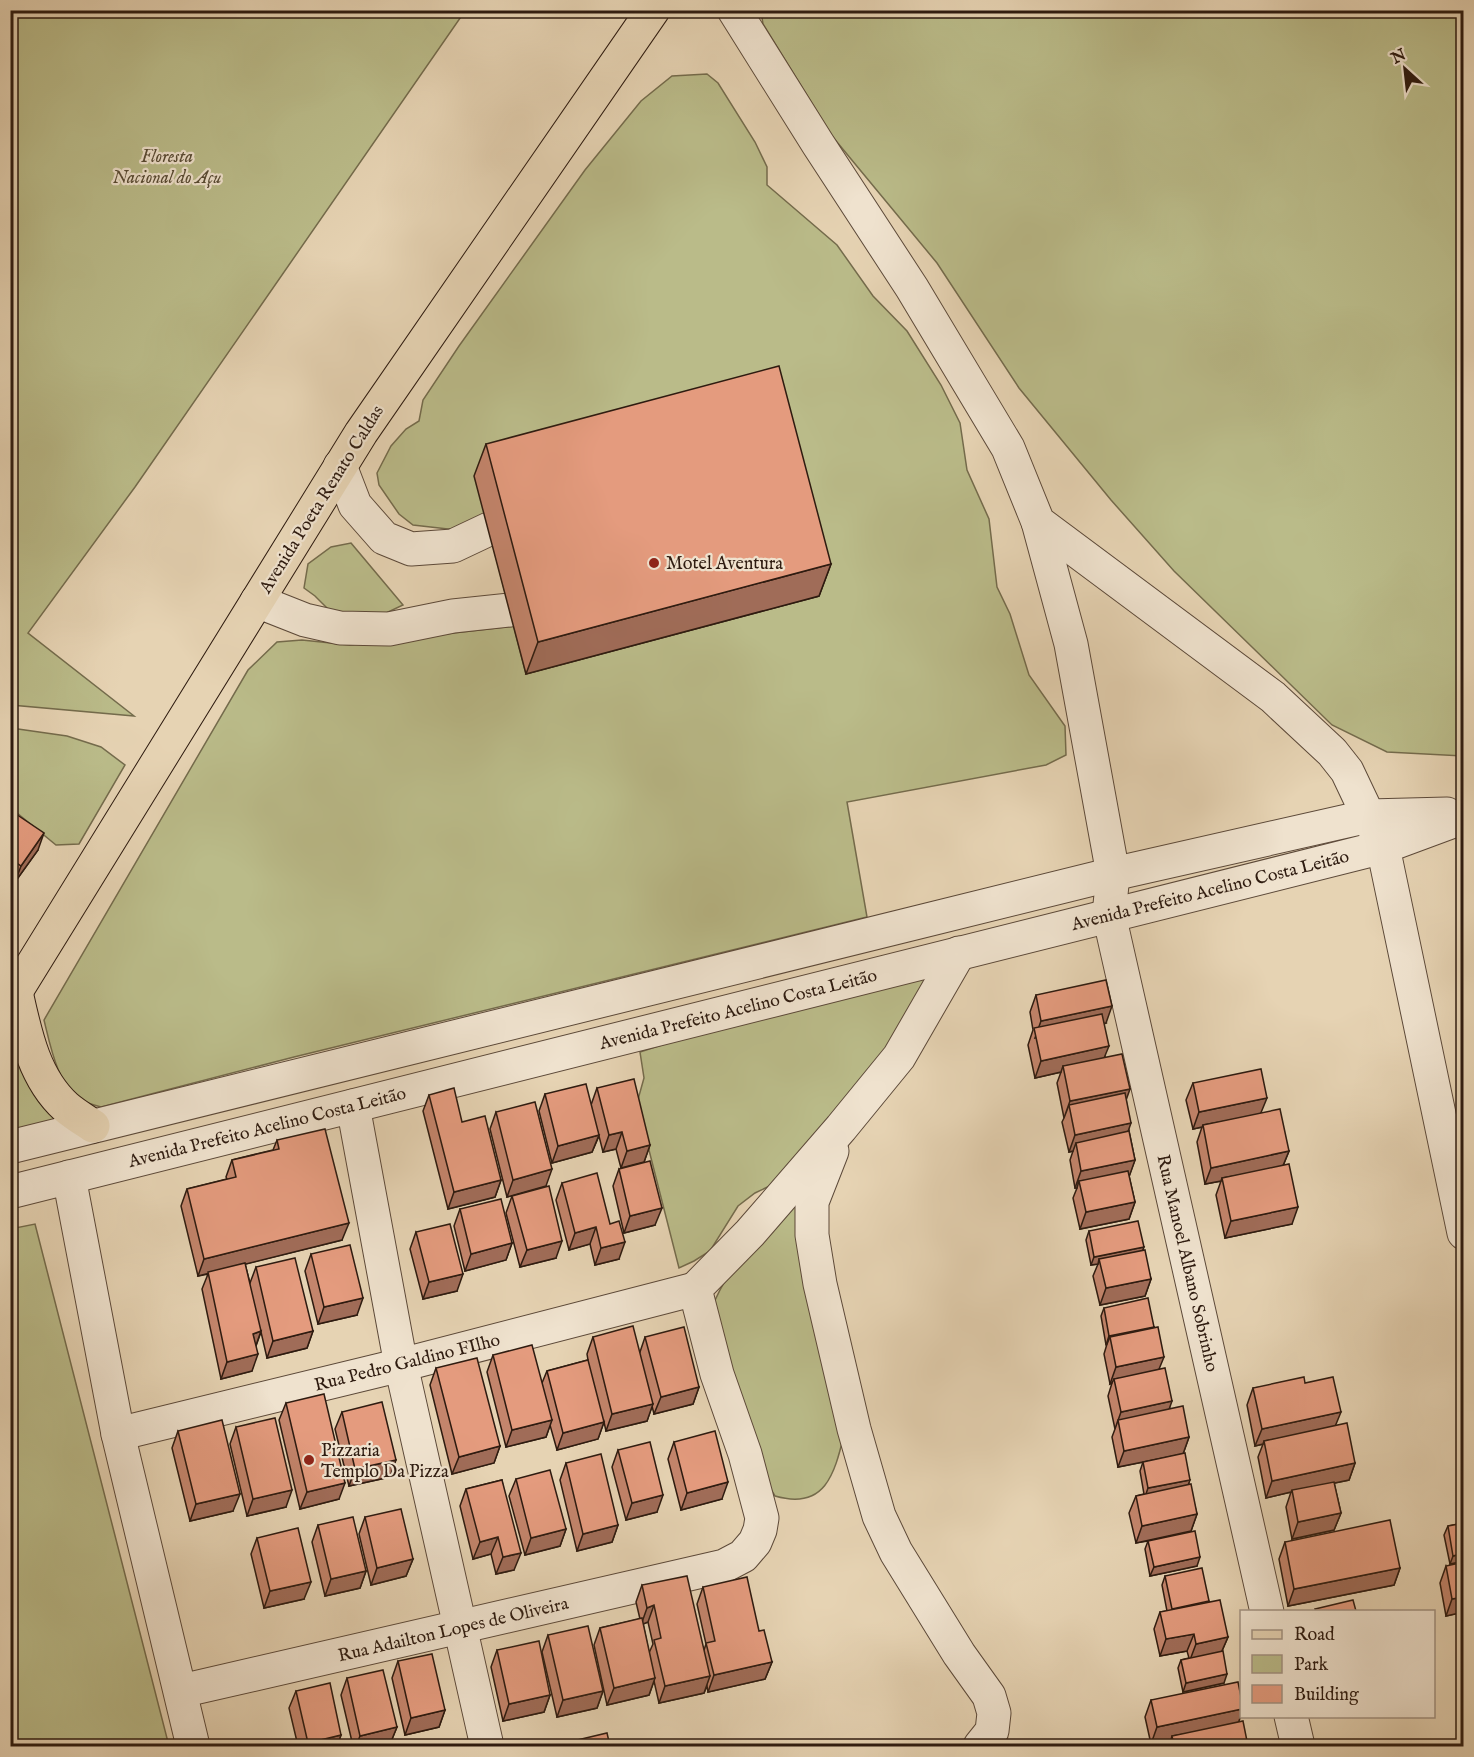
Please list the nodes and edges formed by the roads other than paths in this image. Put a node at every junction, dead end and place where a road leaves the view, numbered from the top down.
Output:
1 (653, 10) edge
2 (734, 10) edge
3 (340, 466) junction
4 (1038, 522) junction
5 (489, 529) dead end
6 (257, 601) junction
7 (510, 610) dead end
8 (1464, 815) edge
9 (1369, 816) junction
10 (1383, 847) junction
11 (1113, 874) junction
12 (1109, 915) junction
13 (959, 953) junction
14 (13, 997) edge
15 (431, 1043) junction
16 (435, 1085) junction
17 (352, 1106) junction
18 (93, 1126) junction
19 (841, 1128) junction
20 (10, 1147) edge
21 (69, 1177) junction
22 (10, 1192) edge
23 (1464, 1233) edge
24 (695, 1289) junction
25 (401, 1365) junction
26 (118, 1434) junction
27 (1267, 1610) edge
28 (461, 1627) junction
29 (181, 1691) junction
30 (1291, 1718) edge
31 (193, 1746) edge
32 (487, 1746) edge
33 (980, 1746) edge
34 (1298, 1746) edge

1 - 3 main road, Avenida Poeta Renato Caldas
2 - 4 street, Rua Manoel Albano Sobrinho
3 - 5 street
3 - 6 main road, Avenida Poeta Renato Caldas
4 - 9 street
4 - 11 street, Rua Manoel Albano Sobrinho
6 - 7 street
6 - 14 main road, Avenida Poeta Renato Caldas
8 - 9 street, Avenida Prefeito Acelino Costa Leitão
8 - 10 street, Avenida Prefeito Acelino Costa Leitão
9 - 10 street
9 - 11 street, Avenida Prefeito Acelino Costa Leitão
10 - 12 street, Avenida Prefeito Acelino Costa Leitão
10 - 23 street
11 - 12 street, Rua Manoel Albano Sobrinho
11 - 15 street, Avenida Prefeito Acelino Costa Leitão
12 - 13 street, Avenida Prefeito Acelino Costa Leitão
12 - 27 street, Rua Manoel Albano Sobrinho
13 - 16 street, Avenida Prefeito Acelino Costa Leitão
13 - 19 street
14 - 18 main road
15 - 16 street
15 - 18 street, Avenida Prefeito Acelino Costa Leitão
16 - 17 street, Avenida Prefeito Acelino Costa Leitão
17 - 21 street, Avenida Prefeito Acelino Costa Leitão
17 - 25 street
18 - 20 street, Avenida Prefeito Acelino Costa Leitão
19 - 24 street
19 - 33 street
21 - 22 street, Avenida Prefeito Acelino Costa Leitão
21 - 26 street
24 - 25 street, Rua Pedro Galdino FIlho
24 - 28 street, Rua Adailton Lopes de Oliveira
25 - 26 street, Rua Pedro Galdino FIlho
25 - 28 street
26 - 29 street
28 - 29 street, Rua Adailton Lopes de Oliveira
28 - 32 street
29 - 31 street
30 - 34 street

